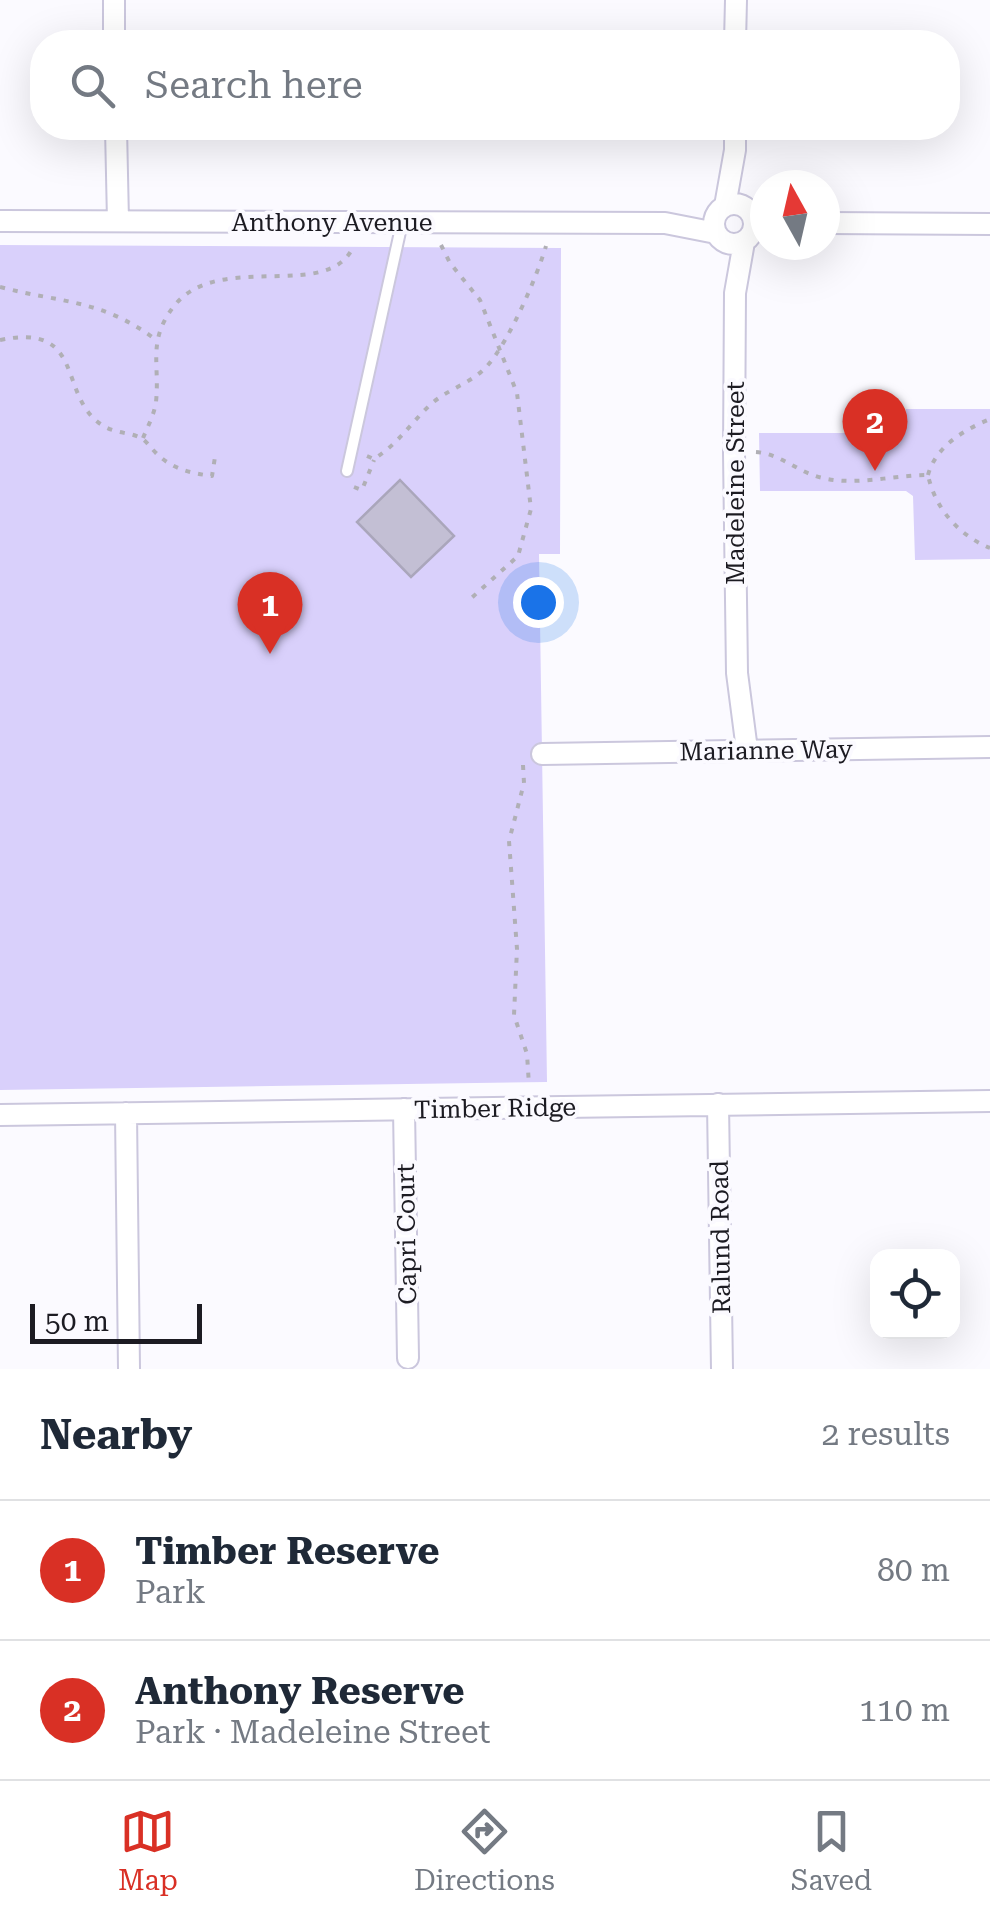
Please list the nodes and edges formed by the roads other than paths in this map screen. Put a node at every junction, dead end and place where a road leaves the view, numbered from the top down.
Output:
1 (114, 0) edge
2 (736, 0) edge
3 (114, 30) edge
4 (736, 30) edge
5 (116, 140) edge
6 (735, 140) edge
7 (0, 221) edge
8 (118, 221) junction
9 (402, 222) junction
10 (740, 223) edge
11 (840, 224) edge
12 (990, 224) edge
13 (347, 471) dead end
14 (990, 747) edge
15 (737, 750) junction
16 (532, 754) road end
17 (990, 1100) edge
18 (718, 1104) junction
19 (404, 1109) junction
20 (126, 1113) junction
21 (0, 1115) edge
22 (408, 1358) dead end
23 (129, 1369) edge
24 (722, 1369) edge

1 - 3 street
2 - 4 street
5 - 8 street
6 - 10 street, Madeleine Street
7 - 8 street, Anthony Avenue
8 - 9 street, Anthony Avenue
9 - 10 street, Anthony Avenue
9 - 13 lane
10 - 15 street, Madeleine Street
11 - 12 street
14 - 15 street, Marianne Way
15 - 16 street, Marianne Way
17 - 18 street, Timber Ridge
18 - 19 street, Timber Ridge
18 - 24 street, Ralund Road
19 - 20 street, Timber Ridge
19 - 22 street, Capri Court
20 - 21 street, Timber Ridge
20 - 23 street

